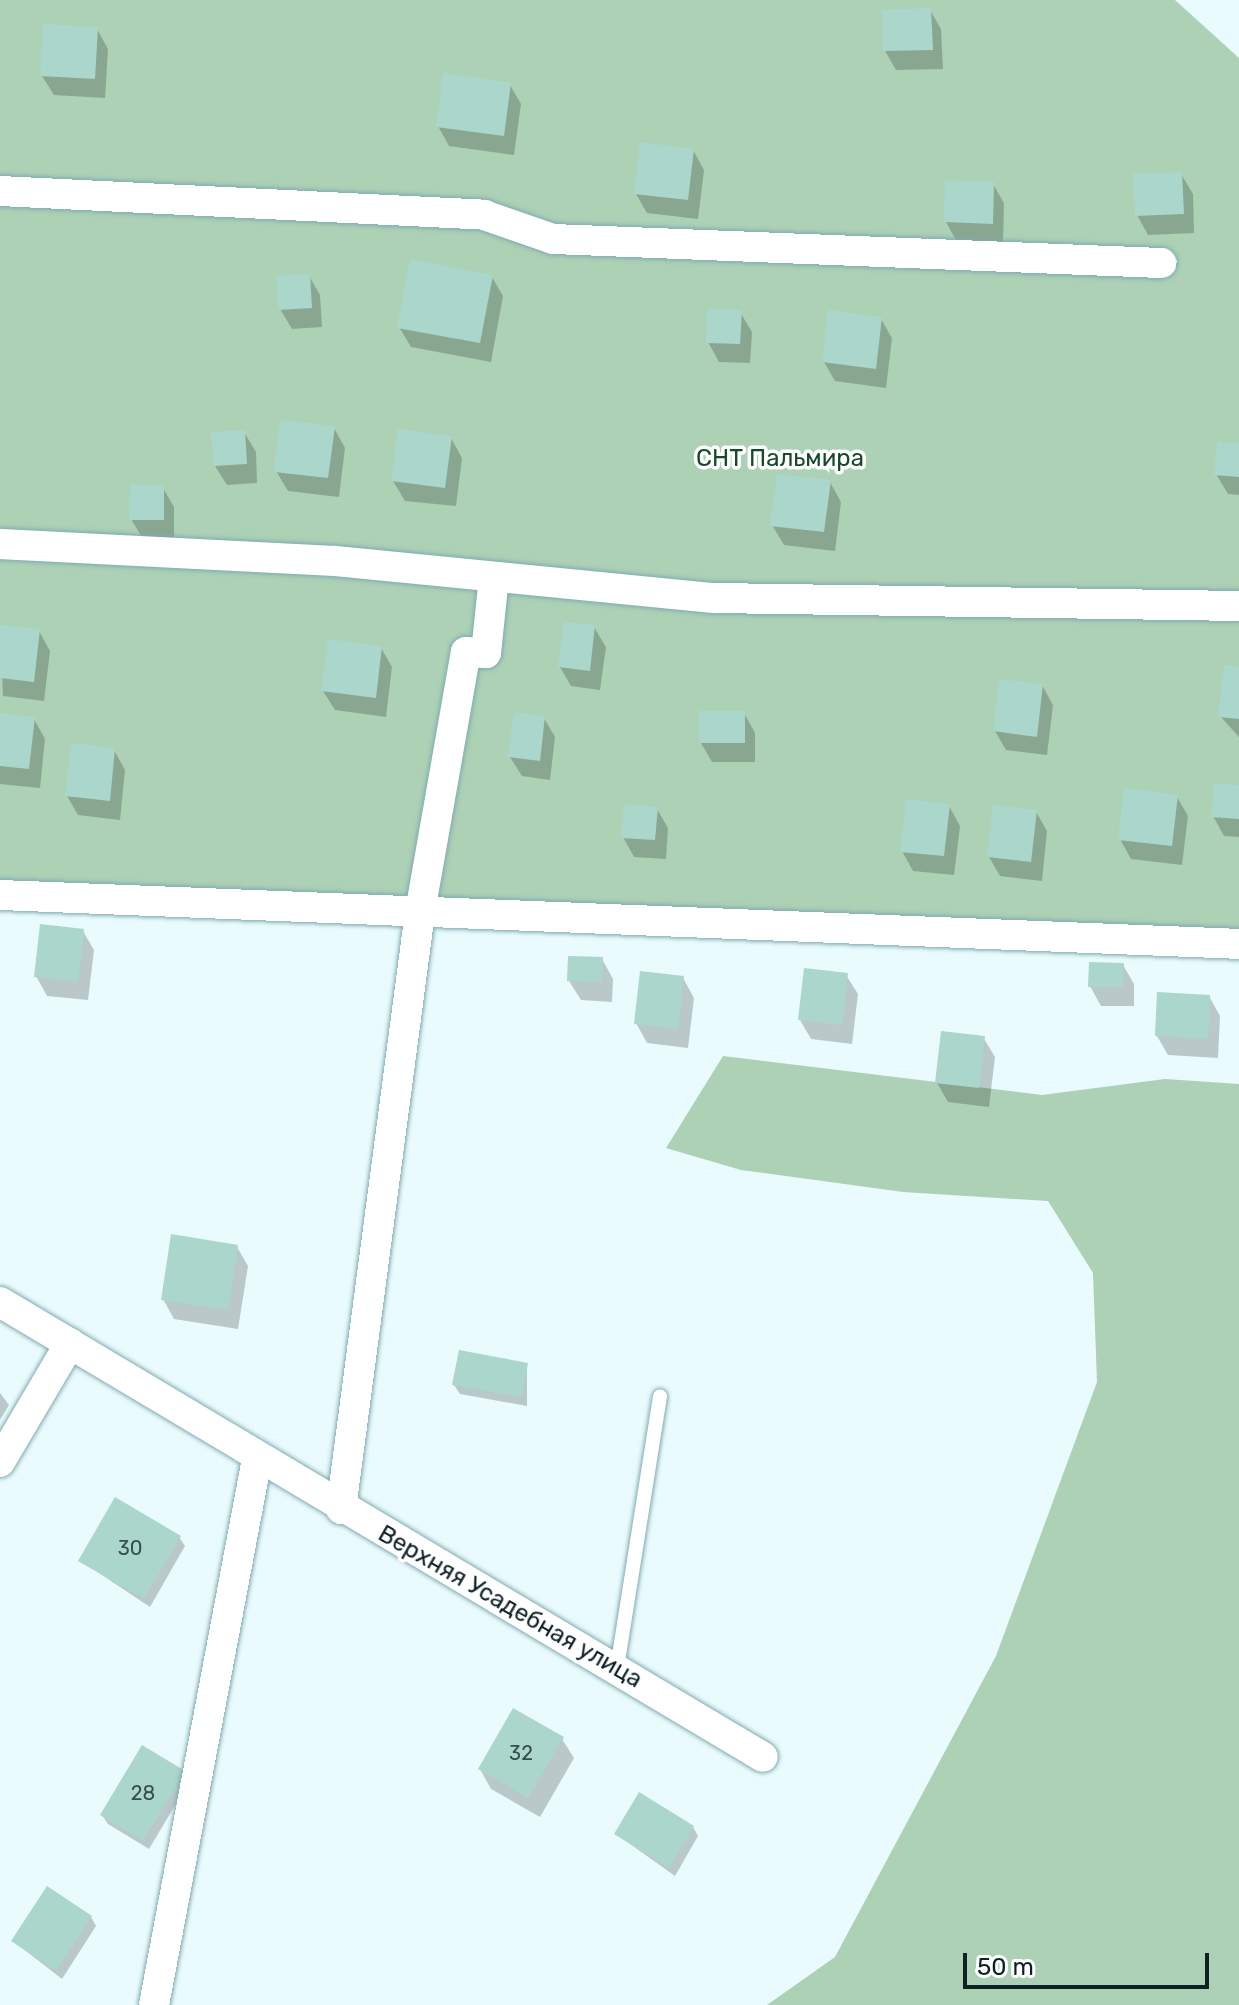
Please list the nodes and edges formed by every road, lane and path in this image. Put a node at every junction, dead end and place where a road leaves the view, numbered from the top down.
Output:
1 (0, 191) edge
2 (1162, 263) dead end
3 (0, 544) edge
4 (494, 577) junction
5 (1239, 606) edge
6 (0, 895) edge
7 (420, 912) junction
8 (1239, 944) edge
9 (0, 1302) edge
10 (70, 1343) junction
11 (660, 1396) dead end
12 (257, 1459) junction
13 (0, 1462) edge
14 (341, 1509) junction
15 (617, 1668) junction
16 (763, 1757) dead end
17 (154, 2005) edge

1 - 2 street
3 - 4 street
4 - 5 street
4 - 7 street
6 - 7 street
7 - 8 street
7 - 14 street
9 - 10 street, Верхняя Усадебная улица
10 - 12 street, Верхняя Усадебная улица
10 - 13 street
11 - 15 lane
12 - 14 street, Верхняя Усадебная улица
12 - 17 street
14 - 15 street, Верхняя Усадебная улица
15 - 16 street, Верхняя Усадебная улица

